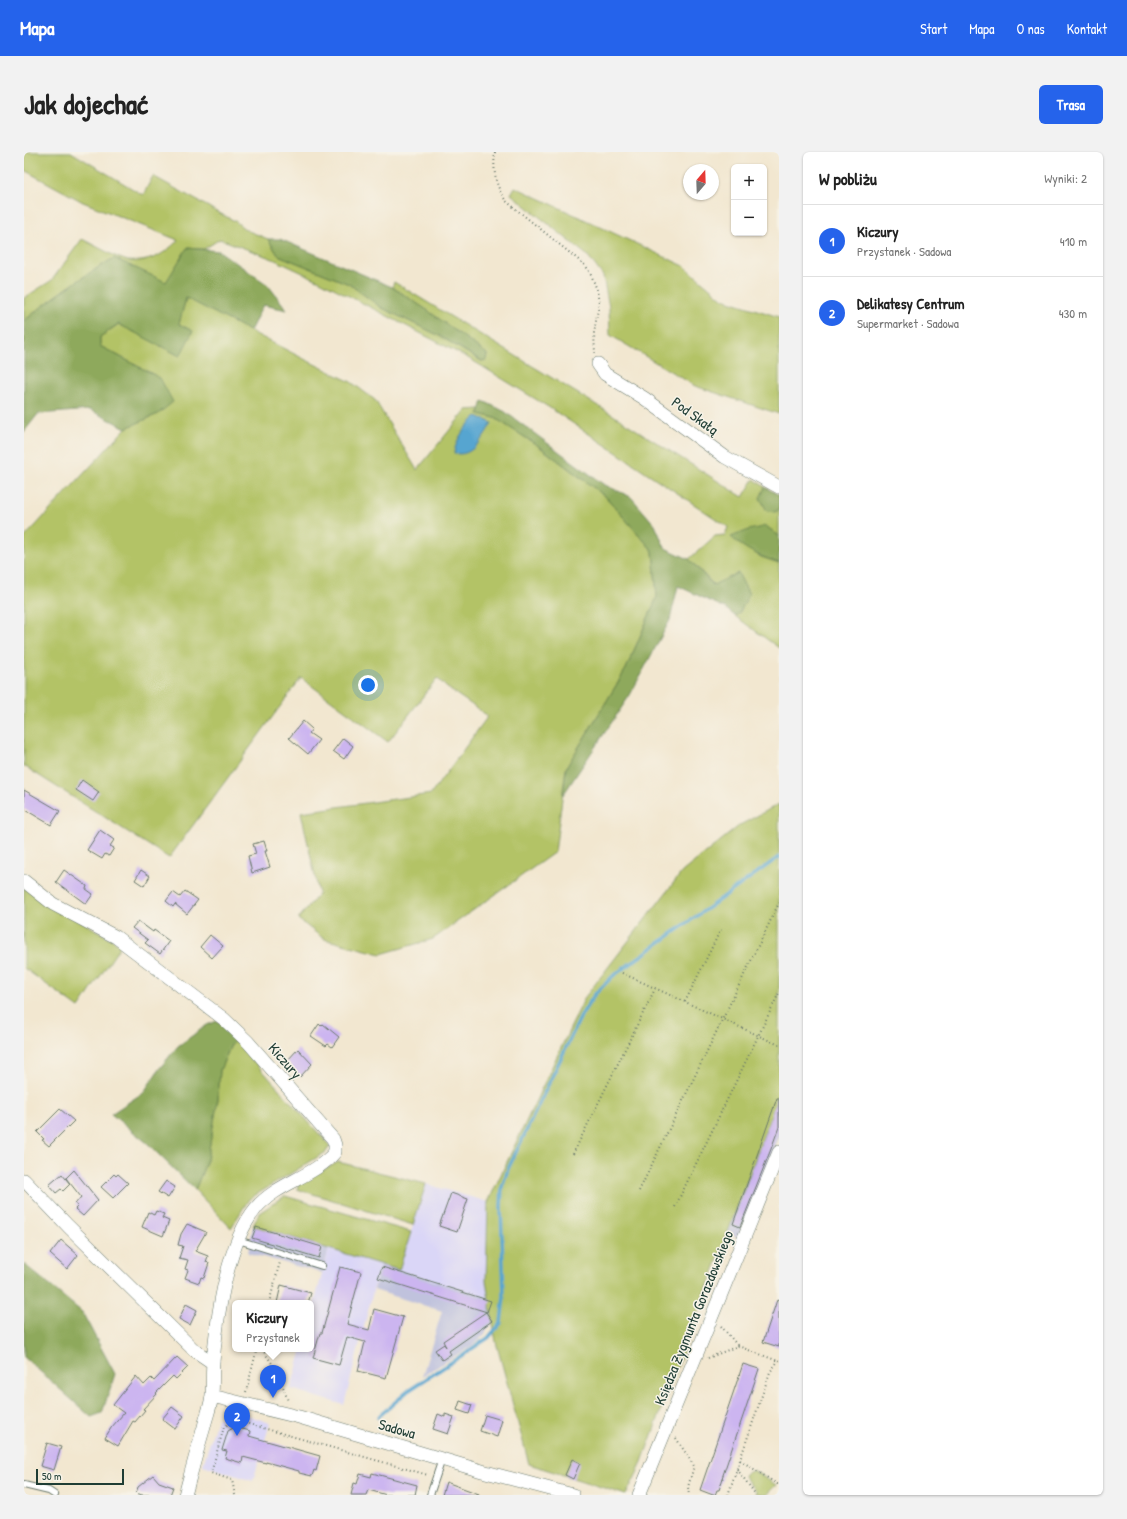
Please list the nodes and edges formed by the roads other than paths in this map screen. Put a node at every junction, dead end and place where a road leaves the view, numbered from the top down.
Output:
1 (598, 364) road end
2 (779, 487) edge
3 (24, 881) edge
4 (779, 1152) edge
5 (24, 1180) edge
6 (238, 1240) junction
7 (322, 1266) dead end
8 (213, 1363) junction
9 (212, 1396) junction
10 (442, 1459) junction
11 (24, 1485) edge
12 (546, 1492) edge
13 (55, 1495) edge
14 (185, 1495) edge
15 (430, 1495) edge
16 (573, 1495) edge
17 (639, 1495) edge

1 - 2 street, Pod Skałą
3 - 6 street, Kiczury
4 - 17 street, Księdza Zygmunta Gorazdowskiego
5 - 8 street
6 - 7 lane
6 - 8 street, Kiczury
8 - 9 street, Kiczury
9 - 10 street, Sadowa
9 - 14 street, Kiczury
10 - 12 street, Sadowa
10 - 15 lane
11 - 13 lane
12 - 16 street, Sadowa

